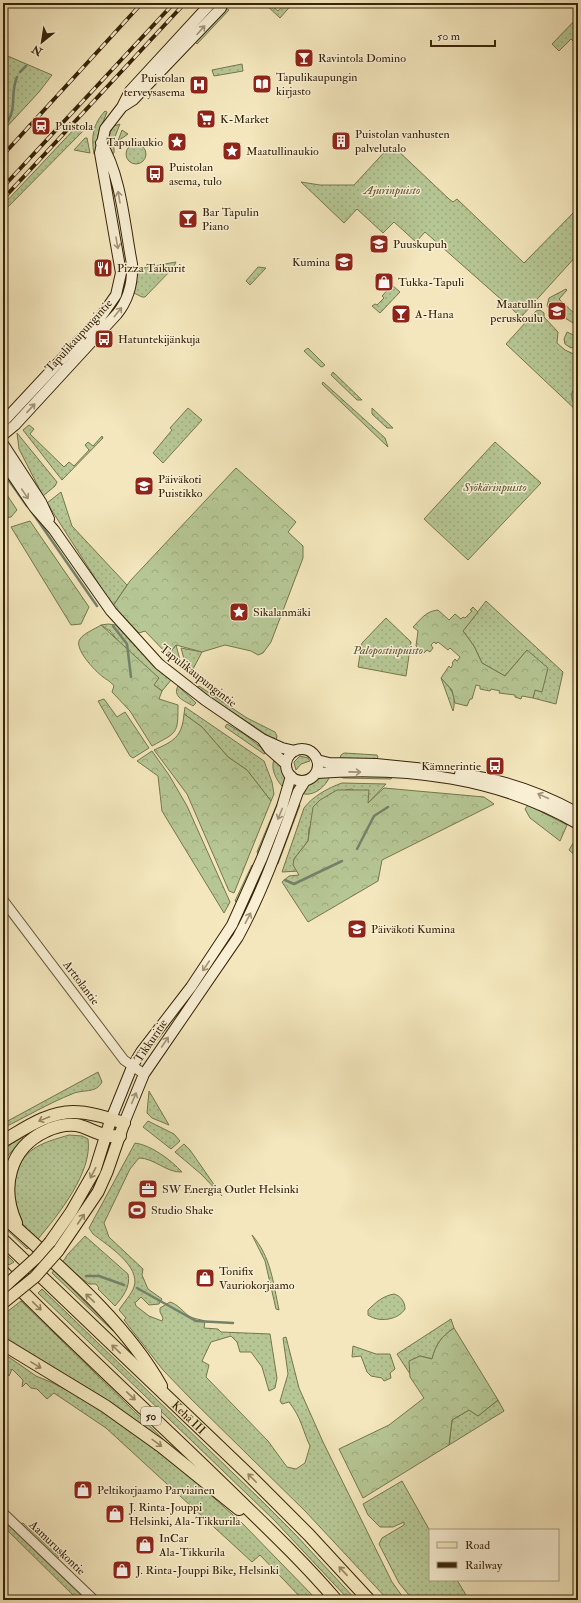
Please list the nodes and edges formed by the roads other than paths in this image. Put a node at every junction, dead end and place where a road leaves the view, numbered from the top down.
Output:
1 (211, 3) edge
2 (222, 3) edge
3 (122, 107) junction
4 (102, 143) junction
5 (3, 422) edge
6 (3, 435) edge
7 (3, 444) edge
8 (3, 461) edge
9 (54, 530) junction
10 (262, 739) junction
11 (295, 751) junction
12 (317, 760) junction
13 (286, 764) junction
14 (316, 773) junction
15 (291, 776) junction
16 (305, 781) junction
17 (578, 813) edge
18 (578, 824) edge
19 (3, 900) edge
20 (132, 1067) junction
21 (144, 1074) junction
22 (111, 1119) junction
23 (124, 1123) junction
24 (106, 1136) junction
25 (120, 1136) junction
26 (3, 1141) edge
27 (3, 1216) edge
28 (25, 1236) junction
29 (3, 1240) edge
30 (3, 1272) edge
31 (3, 1288) edge
32 (3, 1303) edge
33 (3, 1344) edge
34 (165, 1394) junction
35 (3, 1512) edge
36 (293, 1553) junction
37 (94, 1600) edge
38 (336, 1600) edge
39 (369, 1600) edge

1 - 3 main road, Tapulikaupungintie
3 -> 2 main road, Tapulikaupungintie
3 - 4 main road, Tapulikaupungintie
4 -> 5 main road, Tapulikaupungintie
6 -> 4 main road, Tapulikaupungintie
7 - 9 main road, Tapulikaupungintie
8 -> 9 main road, Tapulikaupungintie
9 - 10 main road, Tapulikaupungintie
10 - 11 main road, Tapulikaupungintie
10 - 13 main road, Tapulikaupungintie
11 - 12 main road
11 - 13 main road
12 - 14 main road
17 -> 12 main road
13 - 15 main road
14 - 16 main road
14 -> 18 main road
15 - 16 main road
15 -> 20 main road, Tikkuritie
21 -> 16 main road, Tikkuritie
19 - 20 street, Arttolantie
20 - 21 street, Arttolantie
20 - 22 main road, Tikkuritie
23 -> 21 main road, Tikkuritie
22 - 23 highway
22 - 24 main road, Tikkuritie
22 -> 26 highway
23 - 25 main road, Tikkuritie
24 - 25 highway
24 - 28 highway
24 -> 31 main road, Tikkuritie, bridge
32 -> 25 main road, Tikkuritie, bridge
27 - 28 highway
34 -> 28 highway
34 -> 29 highway, Kehä III / 50
30 -> 36 highway, Kehä III / 50
33 -> 36 highway
39 -> 34 highway, Kehä III / 50
35 - 37 street, Aamuruskontie
36 - 38 highway, Kehä III / 50

